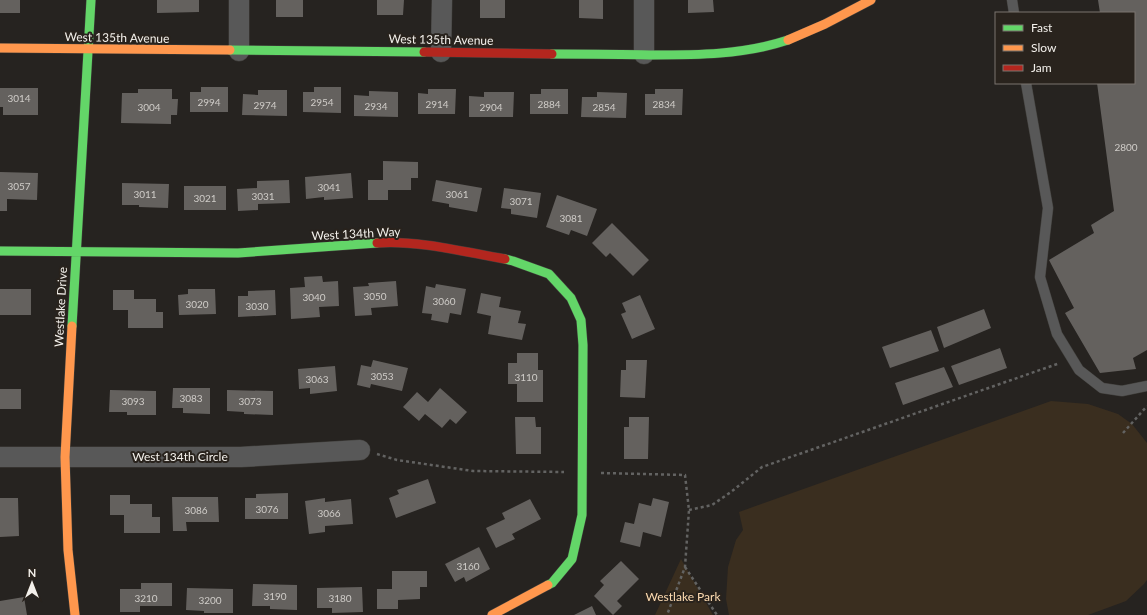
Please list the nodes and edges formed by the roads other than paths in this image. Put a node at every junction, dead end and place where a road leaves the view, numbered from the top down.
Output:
1 (91, 0) edge
2 (239, 0) edge
3 (442, 0) edge
4 (644, 0) edge
5 (871, 0) edge
6 (1012, 0) edge
7 (1014, 12) edge
8 (0, 48) edge
9 (88, 49) junction
10 (239, 51) junction
11 (441, 52) junction
12 (644, 54) junction
13 (1026, 84) edge
14 (0, 251) edge
15 (76, 252) junction
16 (1147, 386) edge
17 (360, 450) road end
18 (0, 457) edge
19 (65, 457) junction
20 (75, 615) edge
21 (492, 615) edge

1 - 9 street, Westlake Drive
2 - 10 street
3 - 11 street
4 - 12 street
5 - 12 street, West 135th Avenue
6 - 7 lane
8 - 9 street, West 135th Avenue
9 - 10 street, West 135th Avenue
9 - 15 street, Westlake Drive
10 - 11 street, West 135th Avenue
11 - 12 street, West 135th Avenue
13 - 16 lane
14 - 15 street, West 134th Way
15 - 19 street, Westlake Drive
15 - 21 street, West 134th Way
17 - 19 street, West 134th Circle
18 - 19 street, West 134th Circle
19 - 20 street, Westlake Drive

